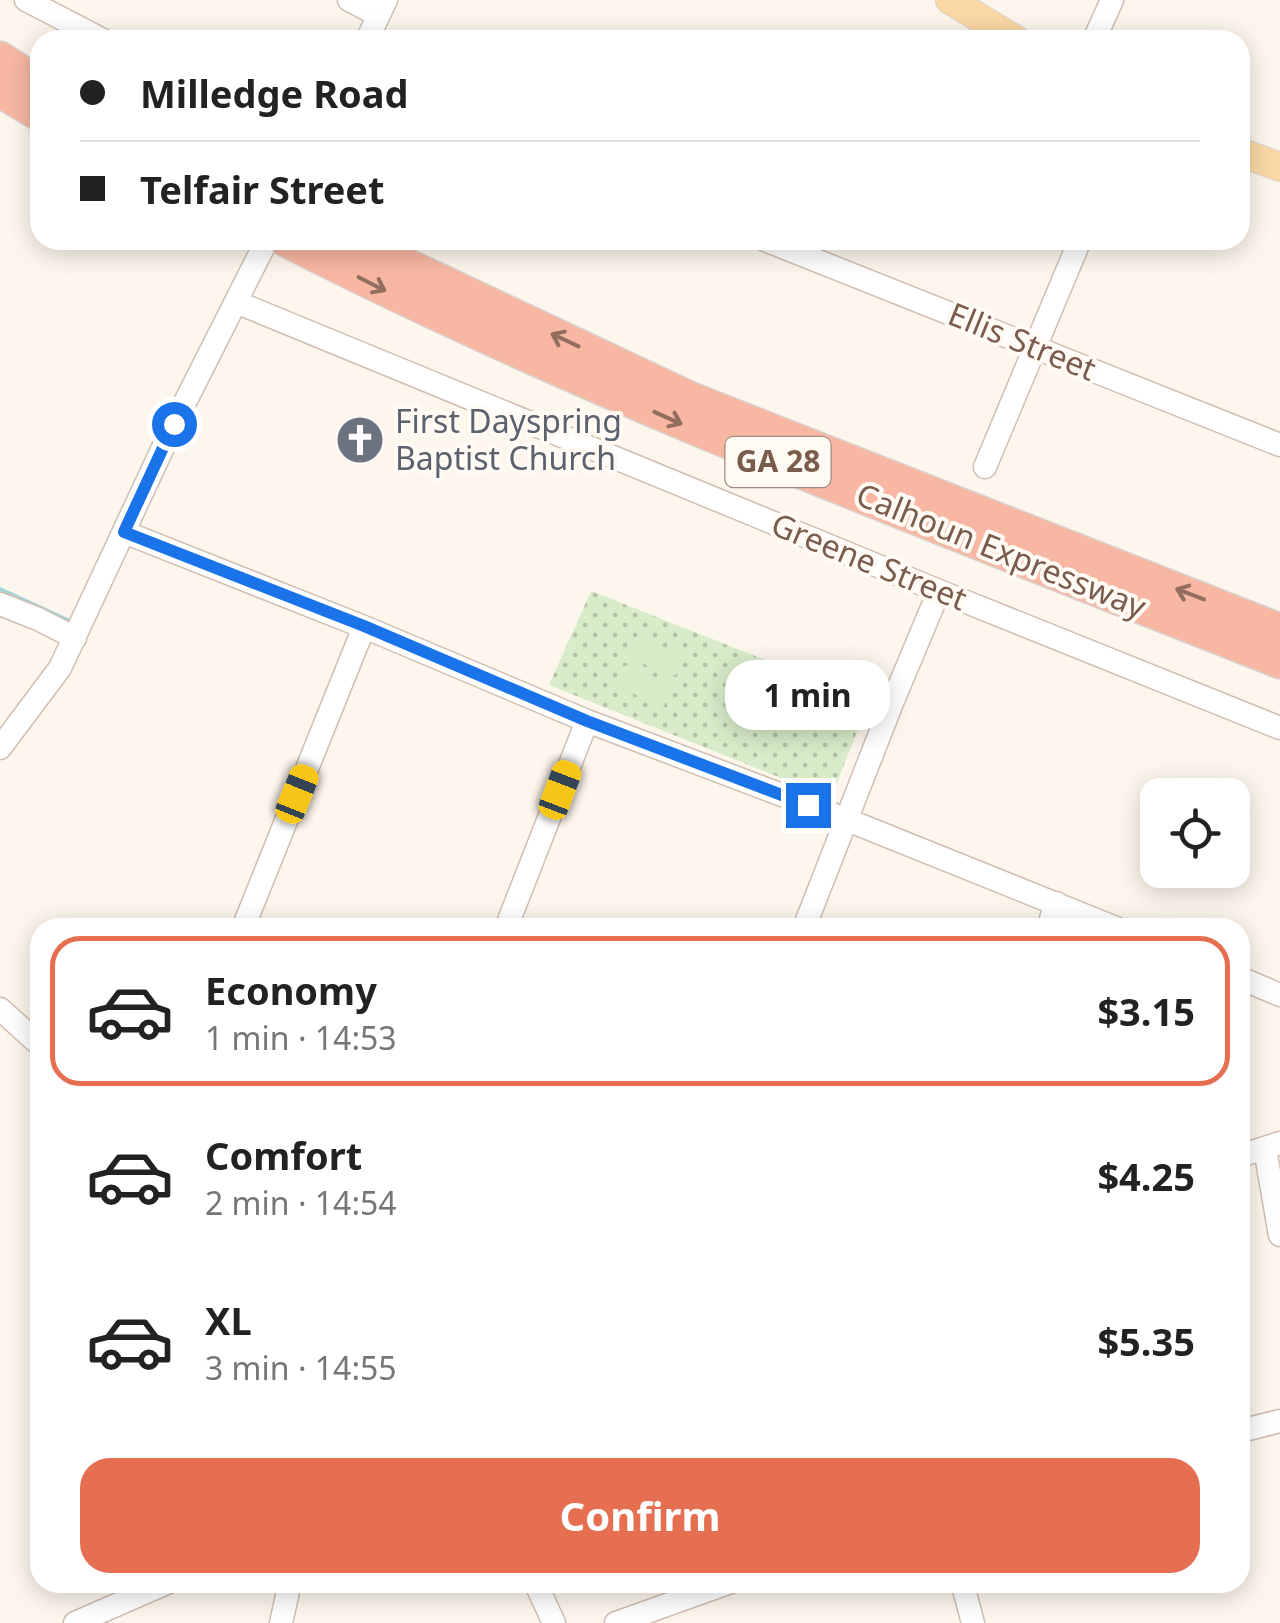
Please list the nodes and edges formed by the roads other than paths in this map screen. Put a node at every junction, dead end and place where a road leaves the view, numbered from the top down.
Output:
1 (26, 0) edge
2 (349, 0) edge
3 (950, 0) edge
4 (1112, 0) edge
5 (382, 8) edge
6 (84, 30) edge
7 (1000, 30) edge
8 (1098, 30) edge
9 (0, 58) edge
10 (30, 78) edge
11 (0, 91) edge
12 (30, 109) edge
13 (1250, 156) edge
14 (1280, 168) edge
15 (262, 250) edge
16 (305, 250) edge
17 (375, 250) edge
18 (789, 250) edge
19 (1076, 250) edge
20 (236, 302) junction
21 (1034, 346) junction
22 (1280, 444) edge
23 (985, 467) dead end
24 (124, 532) junction
25 (939, 590) junction
26 (0, 604) edge
27 (364, 626) junction
28 (1280, 630) edge
29 (75, 638) junction
30 (1280, 666) edge
31 (587, 721) junction
32 (1280, 728) edge
33 (0, 748) edge
34 (846, 819) junction
35 (1056, 903) junction
36 (248, 918) edge
37 (510, 918) edge
38 (808, 918) edge
39 (1051, 918) edge
40 (1092, 918) edge
41 (1250, 982) edge
42 (1280, 994) edge
43 (0, 1009) edge
44 (30, 1035) edge
45 (1272, 1146) edge
46 (1280, 1234) edge
47 (1280, 1421) edge
48 (1250, 1428) edge
49 (144, 1593) edge
50 (288, 1593) edge
51 (540, 1593) edge
52 (701, 1593) edge
53 (965, 1593) edge
54 (75, 1623) edge
55 (281, 1623) edge
56 (554, 1623) edge
57 (616, 1623) edge
58 (973, 1623) edge

1 - 6 street
2 - 5 street
3 - 7 main road
4 - 8 street
9 - 10 highway
11 - 12 highway
13 - 14 main road
15 - 20 street
16 -> 30 highway, Calhoun Expressway / GA 28
28 -> 17 highway, Calhoun Expressway / GA 28
18 - 21 street, Ellis Street
19 - 21 street
20 - 24 street
20 - 25 street, Greene Street
21 - 22 street, Ellis Street
21 - 23 street
24 - 27 street
24 - 29 street
25 - 32 street, Greene Street
25 - 34 street
26 - 29 street
27 - 31 street
27 - 36 street
29 - 33 street
31 - 34 street
31 - 37 street
34 - 35 street
34 - 38 street
35 - 39 street
35 - 40 street
41 - 42 street
43 - 44 street
45 - 46 street
47 - 48 street
49 - 54 street
50 - 55 street
51 - 56 street
52 - 57 street
53 - 58 street

